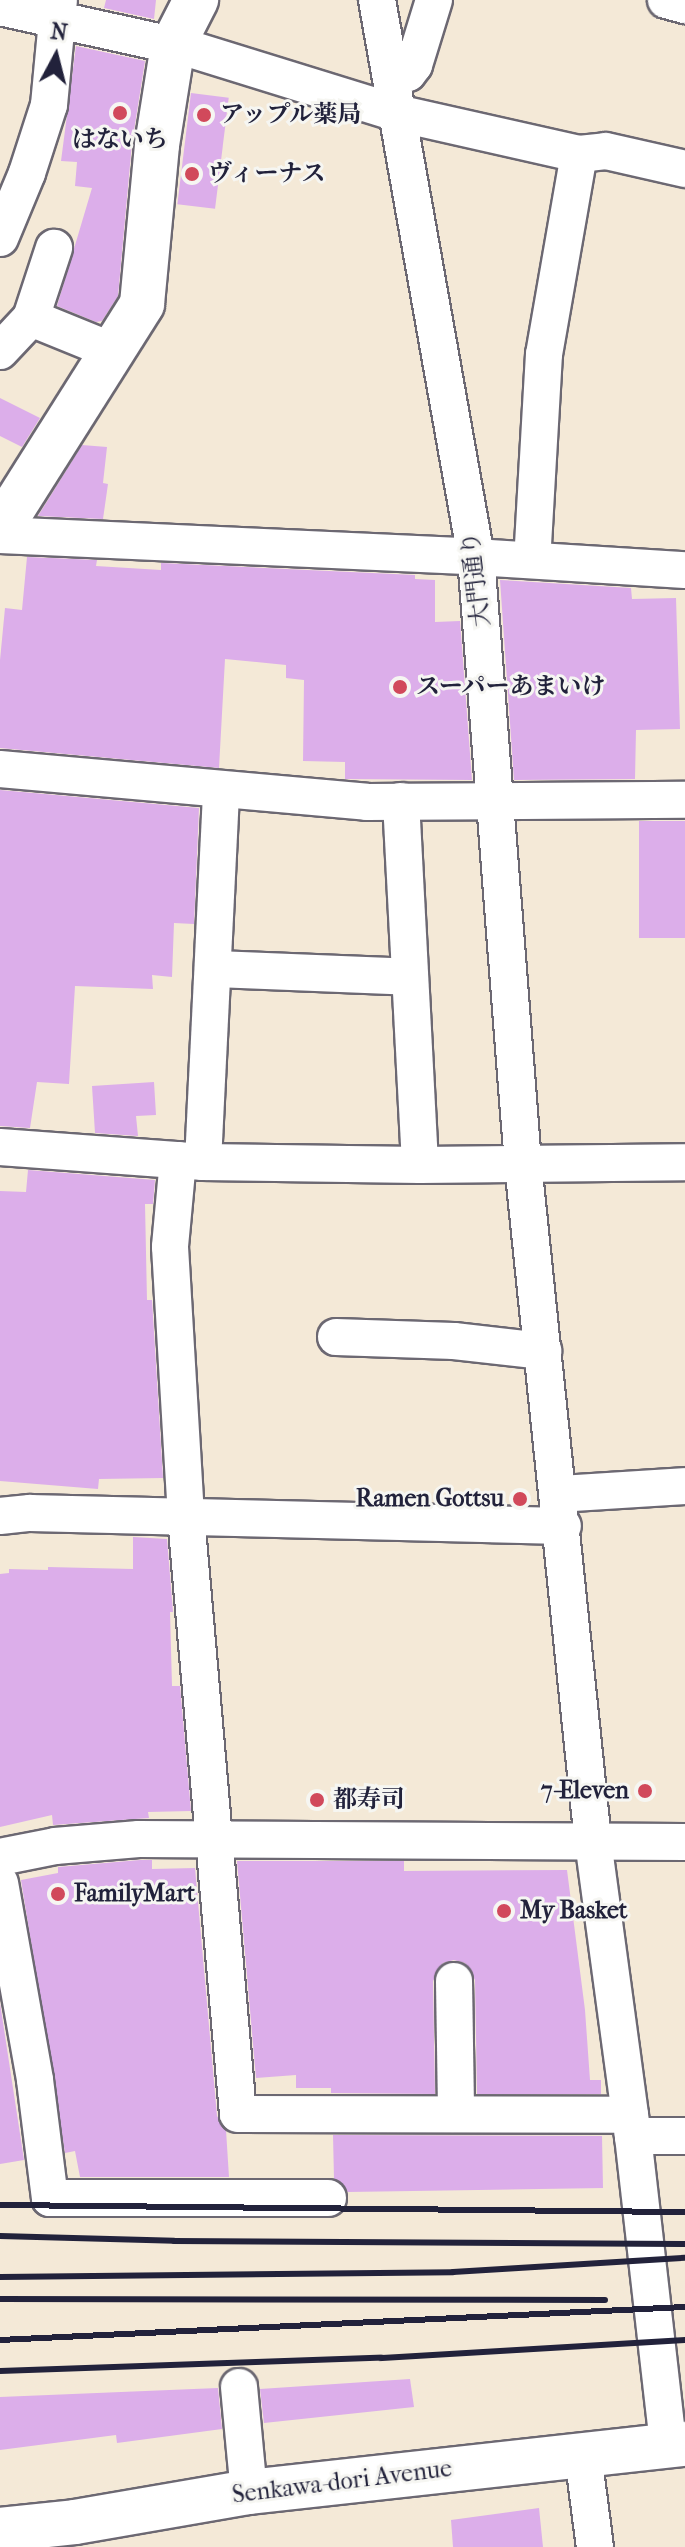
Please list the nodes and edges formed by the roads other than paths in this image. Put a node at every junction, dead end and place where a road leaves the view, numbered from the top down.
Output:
1 (196, 0) edge
2 (377, 0) edge
3 (434, 0) edge
4 (666, 0) edge
5 (685, 5) edge
6 (0, 7) edge
7 (57, 9) edge
8 (173, 45) junction
9 (391, 77) junction
10 (397, 113) junction
11 (579, 154) junction
12 (685, 169) edge
13 (0, 238) edge
14 (54, 248) dead end
15 (31, 318) junction
16 (110, 350) junction
17 (0, 351) edge
18 (0, 532) edge
19 (476, 557) junction
20 (532, 560) junction
21 (685, 570) edge
22 (0, 769) edge
23 (221, 791) junction
24 (685, 800) edge
25 (401, 801) junction
26 (497, 801) junction
27 (215, 969) junction
28 (410, 977) junction
29 (0, 1147) edge
30 (190, 1161) junction
31 (685, 1162) edge
32 (523, 1164) junction
33 (420, 1165) junction
34 (336, 1337) dead end
35 (543, 1351) junction
36 (685, 1486) edge
37 (561, 1510) junction
38 (0, 1516) edge
39 (186, 1517) junction
40 (215, 1840) junction
41 (593, 1841) junction
42 (685, 1842) edge
43 (0, 1857) edge
44 (0, 1883) edge
45 (454, 1981) dead end
46 (456, 2114) junction
47 (632, 2125) junction
48 (685, 2136) edge
49 (328, 2198) dead end
50 (239, 2387) dead end
51 (677, 2445) edge
52 (583, 2455) junction
53 (249, 2492) junction
54 (0, 2530) edge
55 (595, 2547) edge

1 - 8 main road
2 - 9 street, 大門通り
3 - 9 street
4 - 5 street
6 - 7 street
7 - 8 street
7 - 13 street
8 - 10 street
8 - 16 main road
9 - 10 street, 大門通り
10 - 11 street
10 - 19 street, 大門通り
11 - 12 street
11 - 20 street
14 - 15 street
15 - 16 street
15 - 17 street
16 - 18 main road
18 - 19 street
19 - 20 street
19 - 26 street, 大門通り
20 - 21 street
22 - 23 street
23 - 25 street
23 - 27 street
24 - 26 street
25 - 26 street
25 - 28 street
26 - 32 street, 大門通り
27 - 28 street
27 - 30 street
28 - 33 street
29 - 30 street
30 - 33 street
30 - 39 street
31 - 32 street
32 - 33 street
32 - 35 street, 大門通り
34 - 35 street
35 - 37 street, 大門通り
36 - 37 street
37 - 39 street
37 - 41 street, 大門通り
38 - 39 street
39 - 40 street
40 - 41 street
40 - 43 street
40 - 46 street
41 - 42 street
41 - 47 street, 大門通り
44 - 49 street
45 - 46 street
46 - 47 street
47 - 48 street
47 - 51 street, 大門通り
50 - 53 street
51 - 52 main road, Senkawa-dori Avenue
52 - 53 main road, Senkawa-dori Avenue
52 - 55 street
53 - 54 main road, Senkawa-dori Avenue

